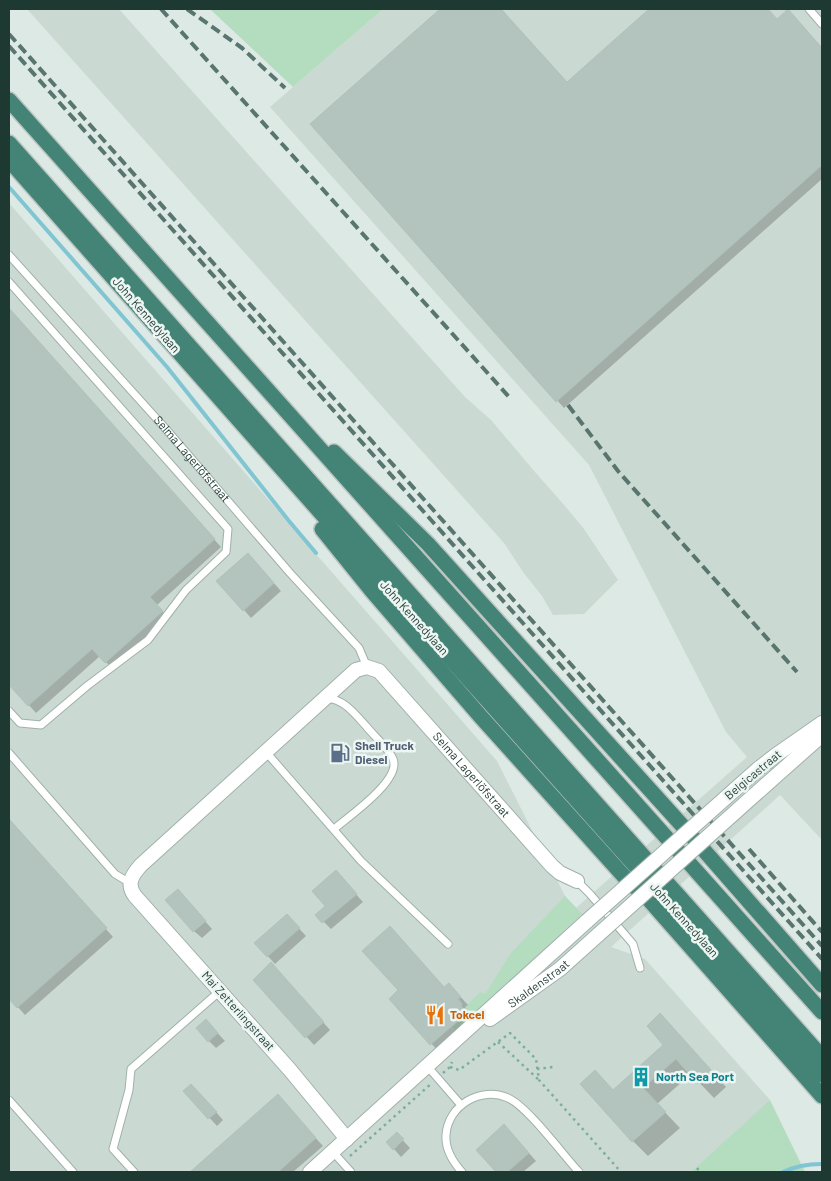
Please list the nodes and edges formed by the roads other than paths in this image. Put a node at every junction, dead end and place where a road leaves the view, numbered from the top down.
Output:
1 (809, 9) edge
2 (822, 24) edge
3 (9, 100) edge
4 (9, 143) edge
5 (9, 160) edge
6 (9, 255) edge
7 (9, 282) edge
8 (158, 329) junction
9 (269, 392) junction
10 (367, 667) junction
11 (326, 698) junction
12 (9, 711) edge
13 (822, 723) edge
14 (822, 735) edge
15 (266, 752) junction
16 (9, 753) edge
17 (334, 829) junction
18 (688, 832) junction
19 (699, 844) junction
20 (577, 881) joint
21 (130, 883) junction
22 (630, 883) junction
23 (648, 898) junction
24 (448, 944) dead end
25 (640, 968) dead end
26 (822, 985) edge
27 (220, 991) junction
28 (822, 1012) edge
29 (822, 1057) edge
30 (428, 1067) junction
31 (822, 1075) edge
32 (822, 1096) edge
33 (9, 1100) edge
34 (461, 1104) junction
35 (347, 1140) junction
36 (338, 1157) junction
37 (73, 1172) edge
38 (134, 1172) edge
39 (310, 1172) edge
40 (351, 1172) edge
41 (462, 1172) edge
42 (579, 1172) edge

1 - 2 lane
3 - 9 highway
4 - 29 highway, John Kennedylaan
5 - 8 highway, John Kennedylaan
6 - 10 lane, Selma Lagerlöfstraat
7 - 12 lane
8 - 22 highway
8 - 31 highway, John Kennedylaan
9 - 18 highway
9 - 28 highway
10 - 11 street
10 - 20 street, Selma Lagerlöfstraat
11 - 15 street
11 - 17 lane
13 - 18 street, Belgicastraat, bridge
14 - 19 street, Belgicastraat, bridge
15 - 17 lane
15 - 21 street
16 - 21 lane
17 - 24 lane
18 - 19 highway
18 - 22 street, Belgicastraat, bridge
19 - 23 street, Belgicastraat, bridge
19 - 26 highway
20 - 25 lane
21 - 27 street, Mai Zetterlingstraat
22 - 23 highway
22 - 30 street, Skaldenstraat, bridge
23 - 30 street, Skaldenstraat, bridge
23 - 32 highway
27 - 35 street, Mai Zetterlingstraat
27 - 38 lane
30 - 34 lane
30 - 35 street, Skaldenstraat
33 - 37 lane
34 - 41 lane
34 - 42 lane
35 - 36 street, Skaldenstraat
36 - 39 street, Skaldenstraat
36 - 40 lane

